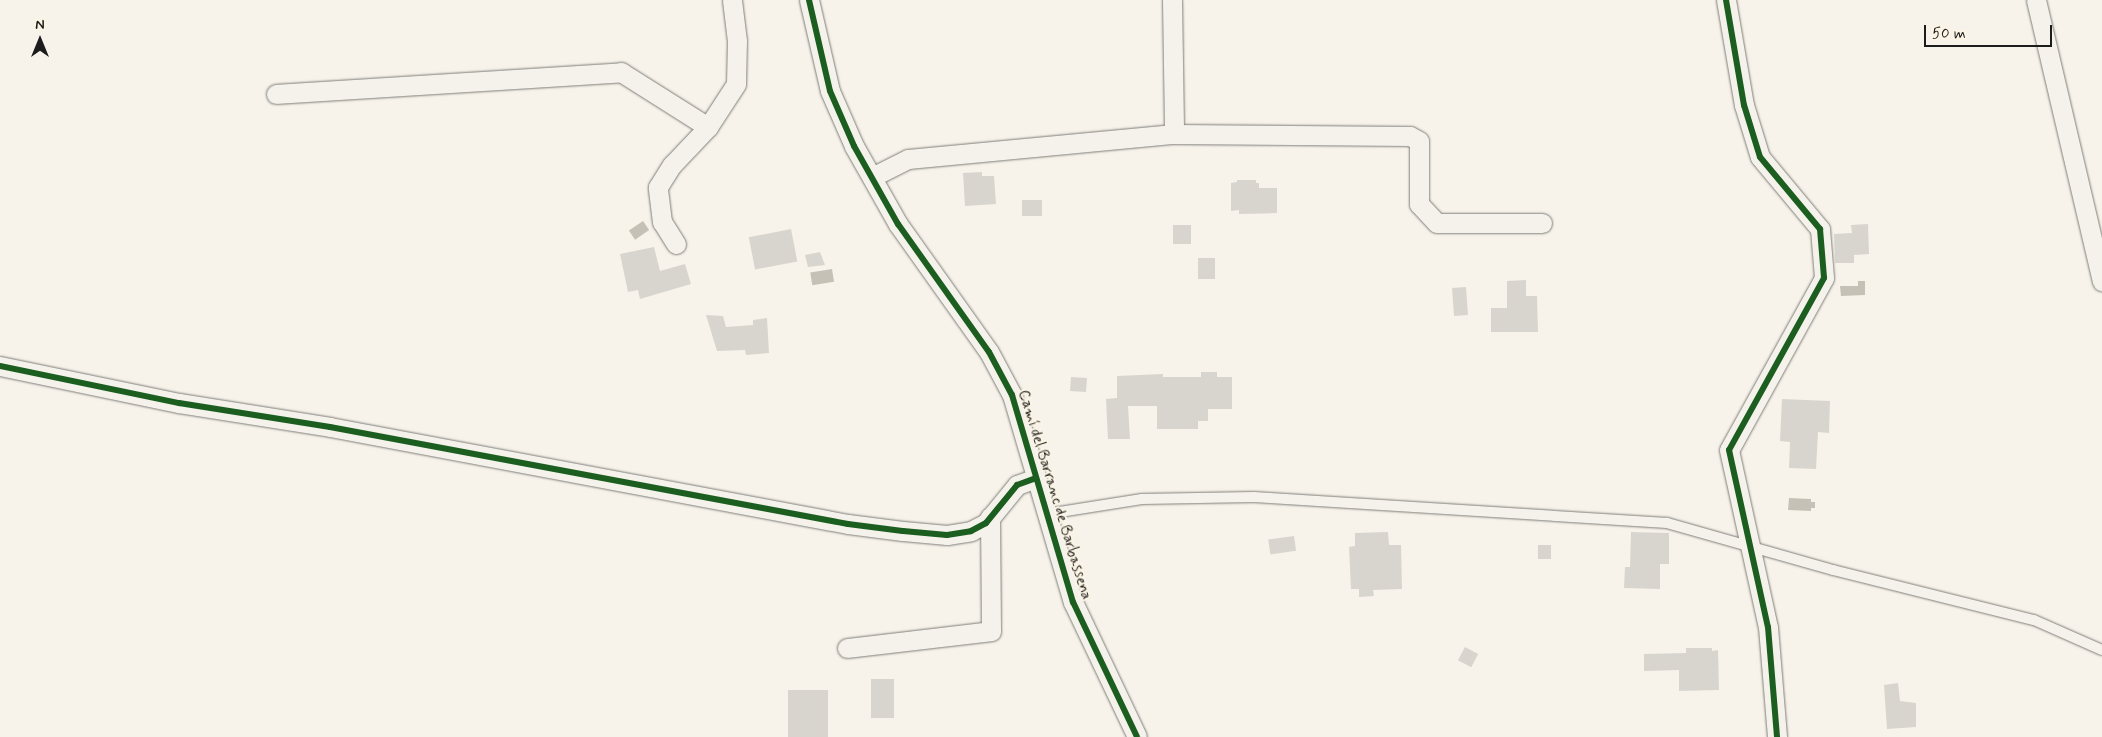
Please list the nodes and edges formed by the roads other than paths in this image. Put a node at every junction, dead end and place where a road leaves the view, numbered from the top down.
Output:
1 (732, 0) edge
2 (809, 0) edge
3 (1172, 0) edge
4 (1726, 0) edge
5 (2036, 0) edge
6 (276, 94) dead end
7 (708, 127) junction
8 (1174, 134) junction
9 (872, 177) junction
10 (1542, 222) dead end
11 (676, 244) dead end
12 (2102, 281) edge
13 (0, 366) edge
14 (1036, 478) junction
15 (1047, 514) junction
16 (990, 517) junction
17 (1752, 547) junction
18 (848, 648) dead end
19 (2102, 650) edge
20 (1137, 737) edge
21 (1778, 737) edge

1 - 7 street
2 - 9 street, Camí del Barranc de Barbassena
3 - 8 street
4 - 17 street
5 - 12 street
6 - 7 street
7 - 11 street
8 - 9 street
8 - 10 street
9 - 14 street, Camí del Barranc de Barbassena
13 - 16 street
14 - 15 street, Camí del Barranc de Barbassena
14 - 16 street
15 - 17 lane
15 - 20 street, Camí del Barranc de Barbassena
16 - 18 street
17 - 19 lane
17 - 21 street

